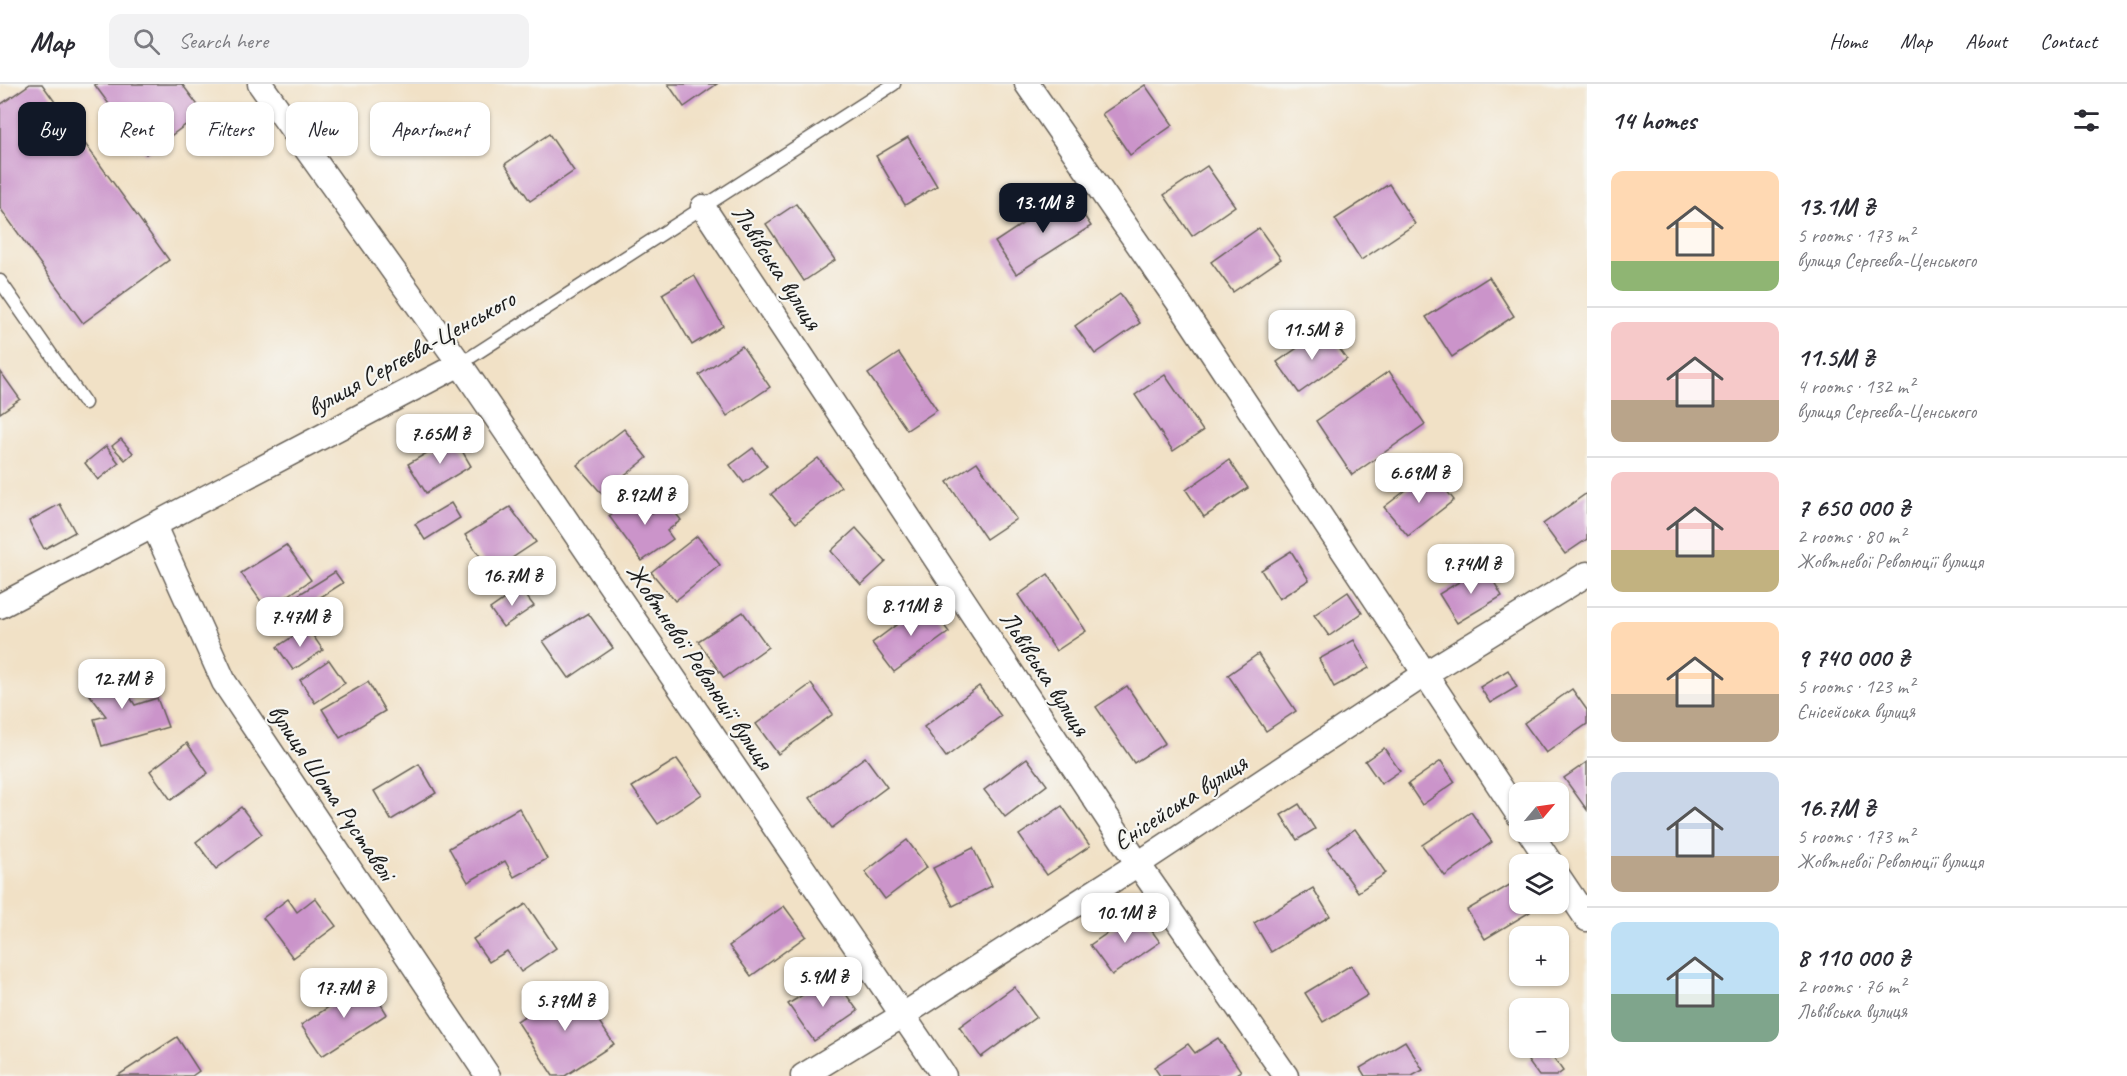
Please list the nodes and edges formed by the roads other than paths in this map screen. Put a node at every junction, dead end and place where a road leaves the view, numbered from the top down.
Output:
1 (260, 84) edge
2 (894, 84) edge
3 (1027, 84) edge
4 (703, 207) junction
5 (0, 281) edge
6 (460, 364) junction
7 (85, 403) dead end
8 (154, 526) junction
9 (1587, 574) edge
10 (0, 606) edge
11 (1425, 674) junction
12 (1509, 800) edge
13 (1138, 864) junction
14 (1569, 892) edge
15 (1587, 919) edge
16 (903, 1015) junction
17 (489, 1076) edge
18 (803, 1076) edge
19 (944, 1076) edge
20 (1286, 1076) edge

1 - 6 street, Жовтневої Революції вулиця
2 - 4 lane, вулиця Сергєєва-Ценського
3 - 11 street
4 - 6 lane, вулиця Сергєєва-Ценського
4 - 13 street, Львівська вулиця
5 - 7 lane
6 - 8 street, вулиця Сергєєва-Ценського
6 - 16 street, Жовтневої Революції вулиця
8 - 10 street, вулиця Сергєєва-Ценського
8 - 17 street, вулиця Шота Руставелі
9 - 11 street, Єнісейська вулиця
11 - 12 street
11 - 13 street, Єнісейська вулиця
13 - 16 street, Єнісейська вулиця
13 - 20 street, Львівська вулиця
14 - 15 street
16 - 18 street, Єнісейська вулиця
16 - 19 street, Жовтневої Революції вулиця

